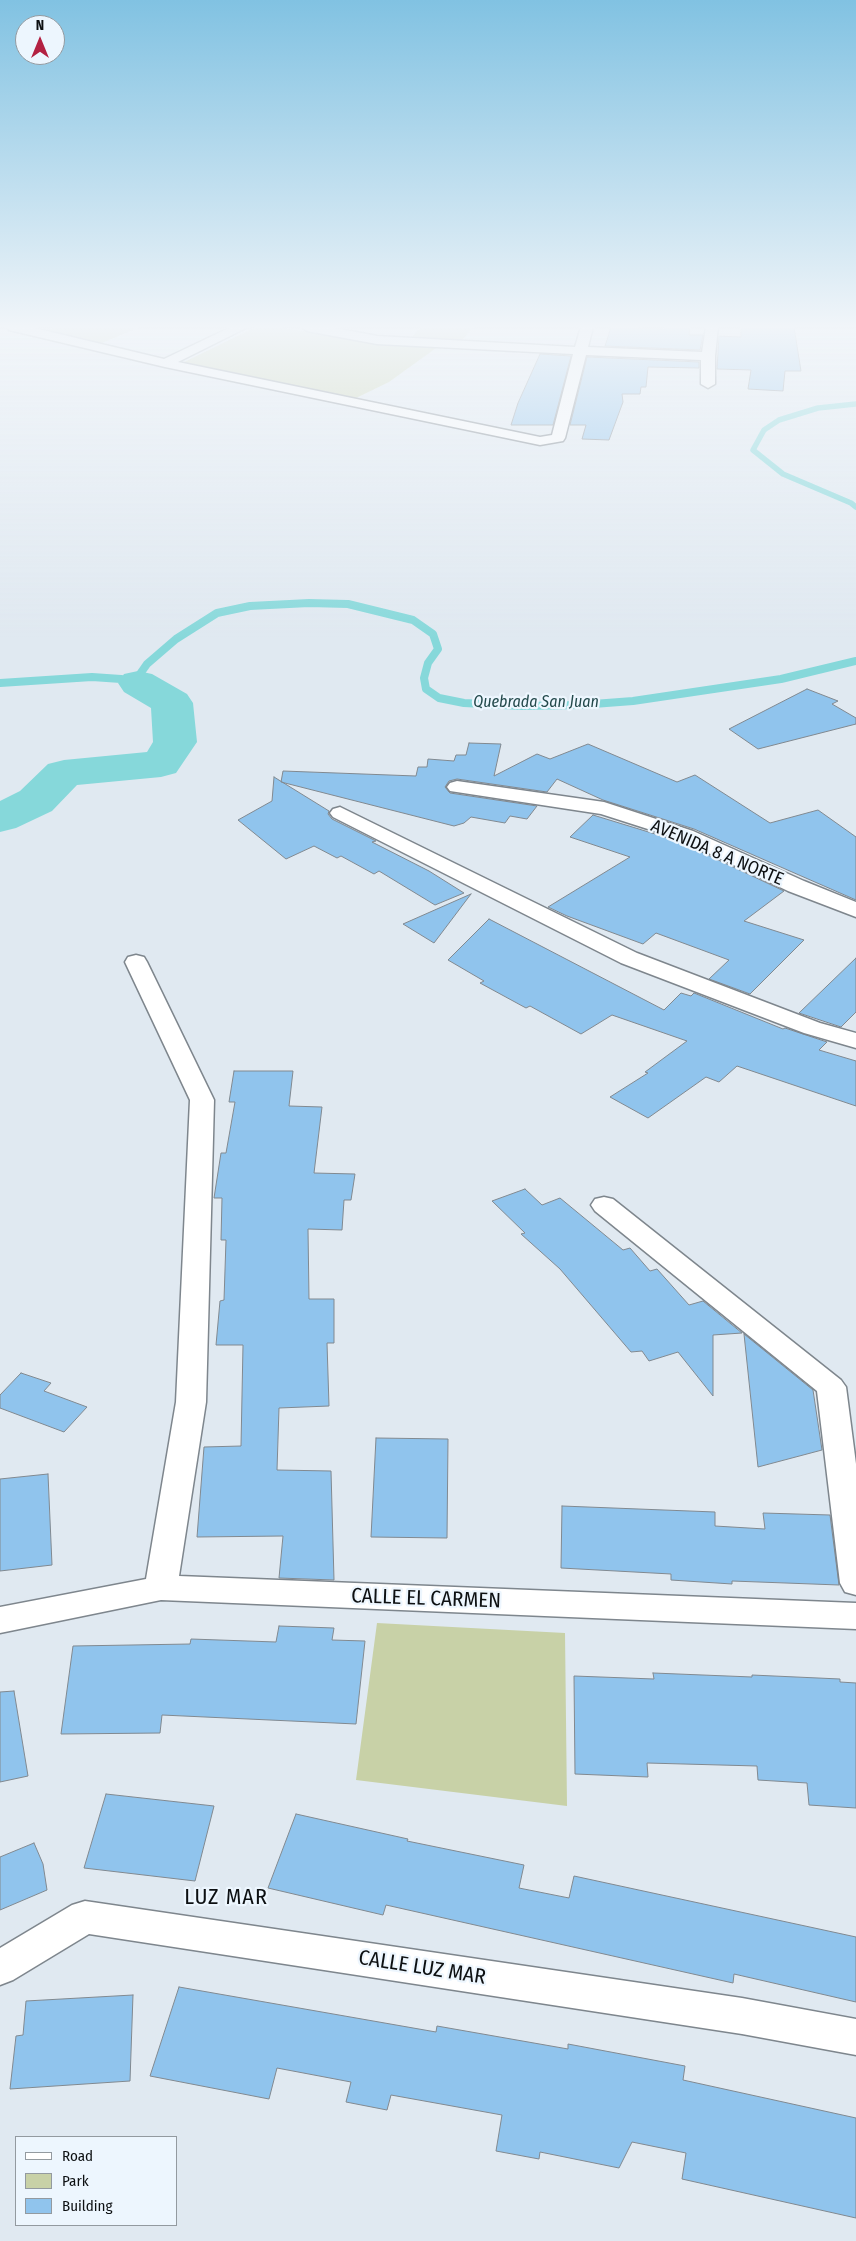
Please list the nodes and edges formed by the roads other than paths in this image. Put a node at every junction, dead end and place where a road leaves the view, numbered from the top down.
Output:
1 (495, 432) edge
2 (560, 432) edge
3 (457, 787) dead end
4 (340, 813) dead end
5 (856, 910) edge
6 (136, 962) dead end
7 (856, 1041) edge
8 (604, 1205) dead end
9 (856, 1583) edge
10 (161, 1588) junction
11 (856, 1616) edge
12 (0, 1620) edge
13 (0, 1968) edge
14 (856, 2037) edge

1 - 2 street
3 - 5 street, AVENIDA 8 A NORTE
4 - 7 street
6 - 10 street
8 - 9 street
10 - 11 street, CALLE EL CARMEN
10 - 12 street, CALLE EL CARMEN
13 - 14 street, CALLE LUZ MAR

